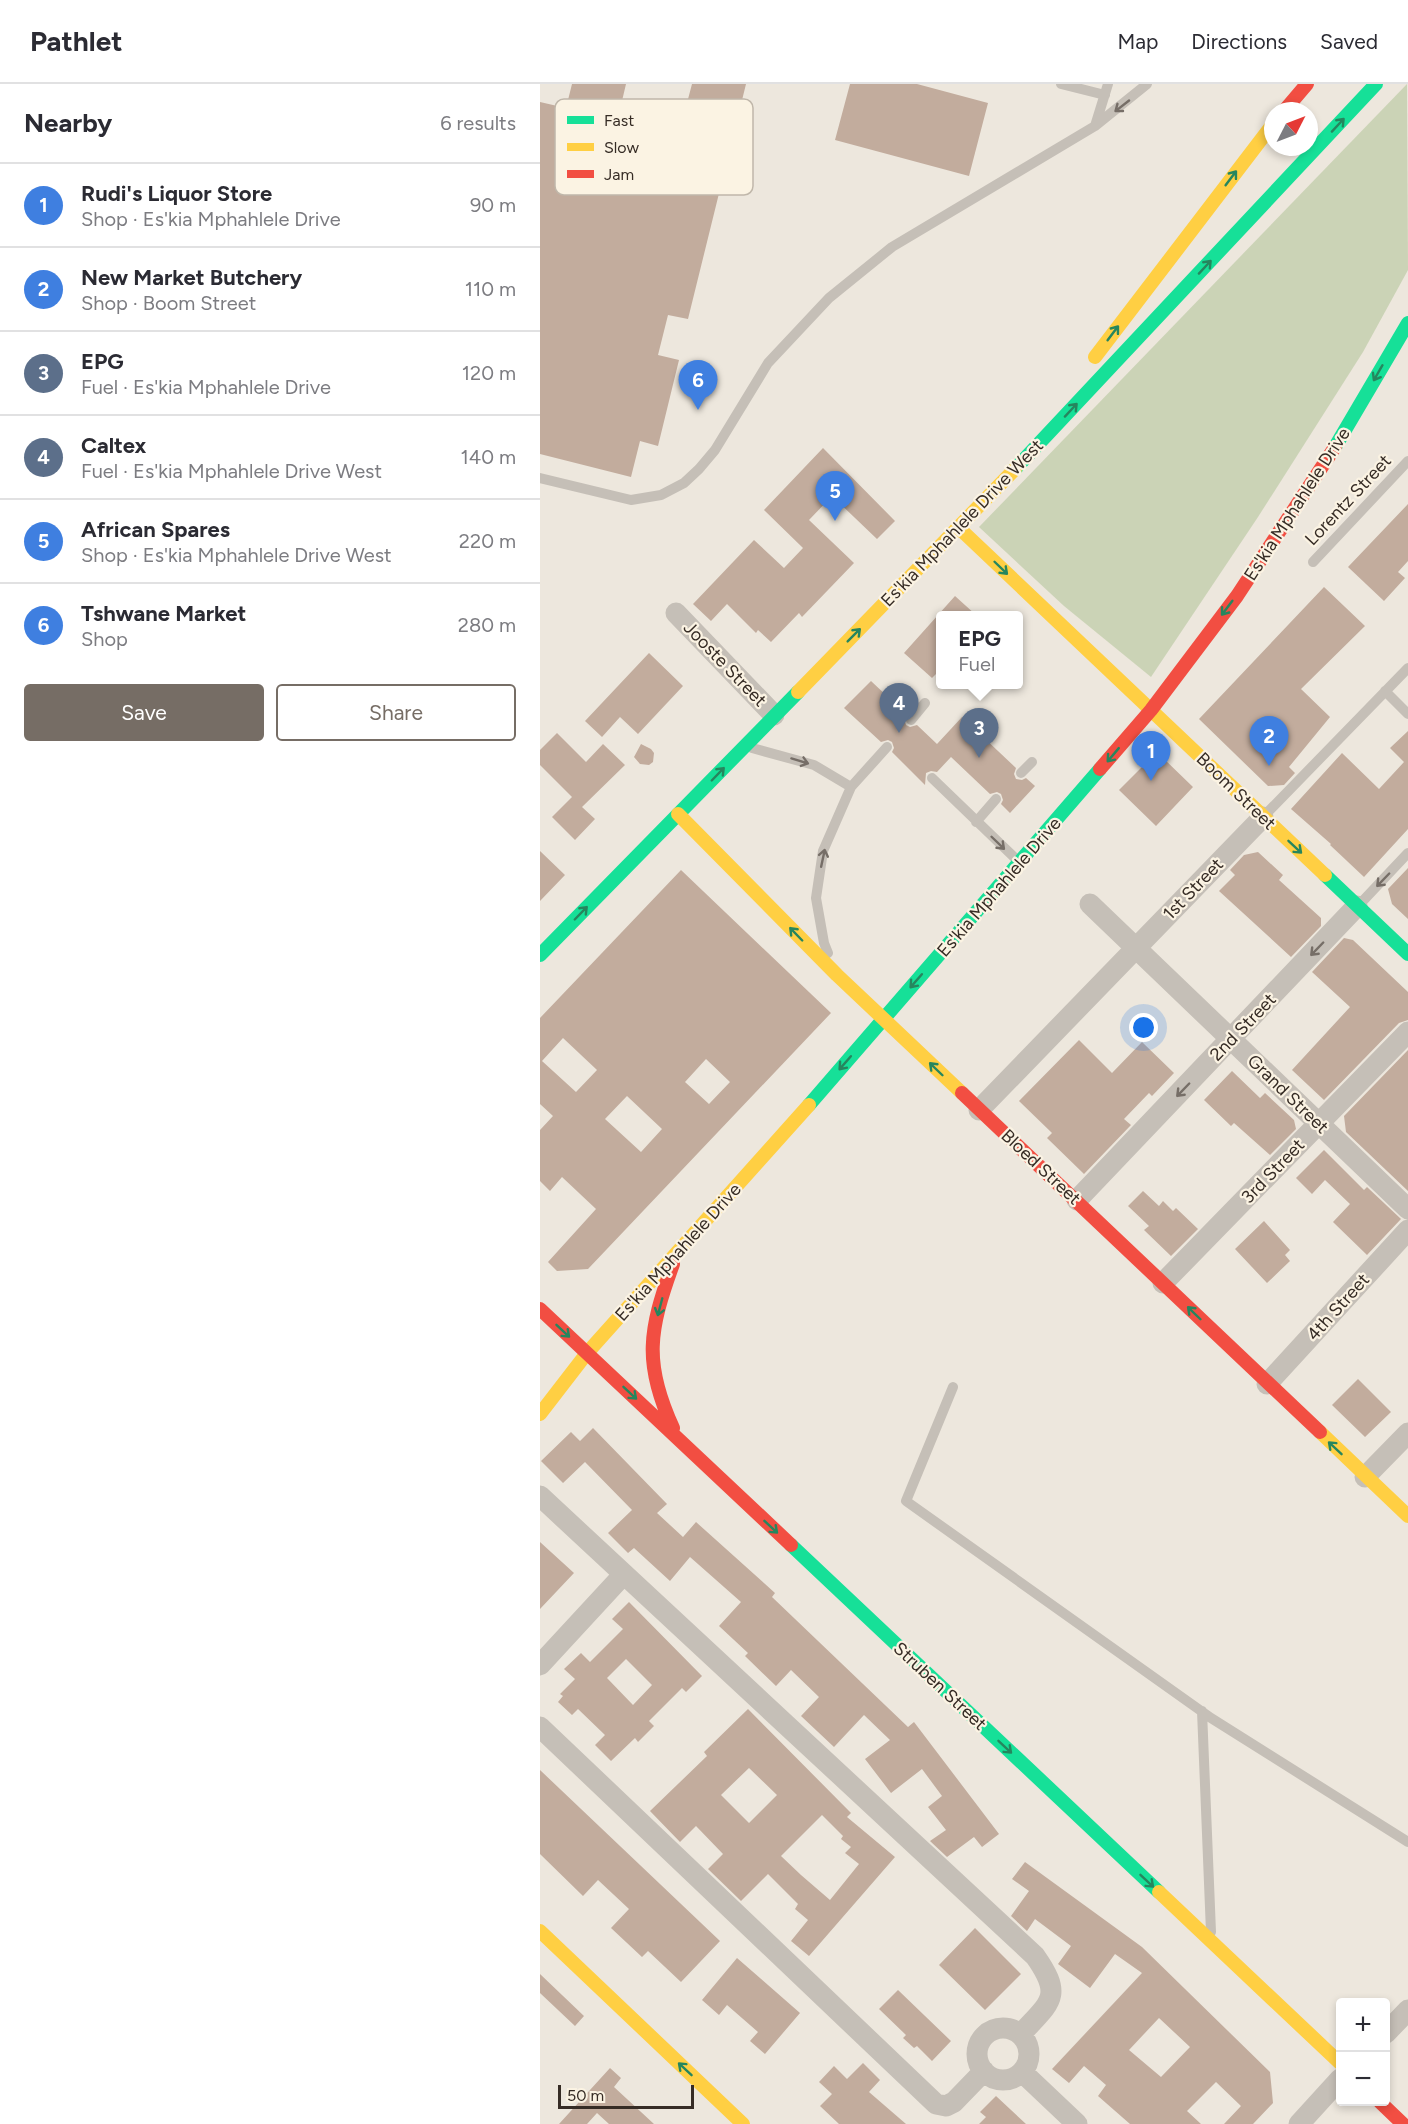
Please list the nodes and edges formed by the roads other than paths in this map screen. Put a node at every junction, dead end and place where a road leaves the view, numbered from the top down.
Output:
1 (1061, 84) edge
2 (1147, 84) edge
3 (1307, 84) edge
4 (1376, 84) edge
5 (1106, 89) edge
6 (1292, 102) edge
7 (1095, 126) junction
8 (1264, 136) edge
9 (1408, 323) edge
10 (1089, 366) dead end
11 (1074, 385) dead end
12 (1408, 461) edge
13 (540, 478) edge
14 (989, 497) junction
15 (959, 528) junction
16 (1313, 562) dead end
17 (676, 613) dead end
18 (1408, 668) edge
19 (1385, 692) junction
20 (926, 703) dead end
21 (1150, 710) junction
22 (1408, 714) edge
23 (774, 715) junction
24 (911, 720) dead end
25 (744, 747) junction
26 (887, 747) dead end
27 (1032, 762) dead end
28 (1021, 773) dead end
29 (932, 778) dead end
30 (851, 787) junction
31 (996, 799) dead end
32 (678, 813) junction
33 (1263, 817) junction
34 (976, 822) junction
35 (1408, 853) edge
36 (1020, 863) junction
37 (1090, 904) dead end
38 (1357, 906) junction
39 (1136, 948) junction
40 (1408, 954) edge
41 (540, 955) edge
42 (837, 975) junction
43 (883, 1019) junction
44 (1408, 1032) edge
45 (1231, 1039) junction
46 (979, 1110) junction
47 (1319, 1124) junction
48 (1077, 1200) junction
49 (1408, 1209) edge
50 (1408, 1230) edge
51 (678, 1251) junction
52 (1163, 1283) junction
53 (540, 1309) edge
54 (587, 1353) junction
55 (1267, 1384) junction
56 (953, 1388) dead end
57 (540, 1414) edge
58 (1408, 1432) edge
59 (678, 1438) junction
60 (1365, 1477) junction
61 (540, 1496) edge
62 (1408, 1516) edge
63 (624, 1574) junction
64 (540, 1665) edge
65 (1202, 1711) junction
66 (540, 1727) edge
67 (1408, 1842) edge
68 (540, 1931) edge
69 (1211, 1941) junction
70 (1408, 2010) edge
71 (1390, 2029) edge
72 (1021, 2034) junction
73 (1336, 2058) edge
74 (984, 2071) junction
75 (1022, 2072) junction
76 (1336, 2084) edge
77 (1384, 2106) edge
78 (743, 2124) edge
79 (1077, 2124) edge
80 (1299, 2124) edge
81 (1403, 2124) edge

1 - 5 lane
2 -> 7 lane
3 - 6 main road
14 -> 4 main road, Es'kia Mphahlele Drive West
5 - 7 lane
7 - 13 lane
10 -> 8 main road
9 -> 21 main road, Es'kia Mphahlele Drive
11 - 14 main road
12 - 16 lane, Lorentz Street
14 - 15 main road, Es'kia Mphahlele Drive West
15 -> 21 main road, Boom Street
23 -> 15 main road, Es'kia Mphahlele Drive West
17 - 23 street, Jooste Street
18 - 19 lane, 1st Street
19 - 22 lane
19 - 33 lane, 1st Street
20 - 24 lane
21 - 33 main road, Boom Street
21 -> 36 main road, Es'kia Mphahlele Drive
23 - 25 main road, Es'kia Mphahlele Drive West
25 -> 30 lane
32 -> 25 main road, Es'kia Mphahlele Drive West
26 - 30 lane
27 - 28 lane
29 - 34 lane
42 -> 30 lane
31 - 34 lane
41 -> 32 main road, Es'kia Mphahlele Drive West
42 -> 32 main road, Bloed Street
33 -> 38 main road, Boom Street
33 - 39 street, 1st Street
34 -> 36 lane
35 -> 38 lane, 2nd Street
36 -> 43 main road, Es'kia Mphahlele Drive
37 - 39 street, Grand Street
38 - 40 main road, Boom Street
38 -> 45 street, 2nd Street
39 - 45 street, Grand Street
39 - 46 street, 1st Street
42 - 43 main road, Bloed Street
46 -> 43 main road, Bloed Street
43 -> 51 main road, Es'kia Mphahlele Drive
44 - 47 street, 3rd Street
45 - 47 street, Grand Street
45 -> 48 street, 2nd Street
46 - 48 main road, Bloed Street
47 - 49 street, Grand Street
47 - 52 street, 3rd Street
48 - 52 main road, Bloed Street
50 - 55 street, 4th Street
51 - 54 main road, Es'kia Mphahlele Drive
51 -> 59 main road
55 -> 52 main road, Bloed Street
53 -> 54 main road, Struben Street
54 - 57 main road, Es'kia Mphahlele Drive
54 -> 59 main road, Struben Street
60 -> 55 main road, Bloed Street
56 - 65 lane
58 - 60 street
59 -> 69 main road, Struben Street
60 - 62 main road, Bloed Street
61 - 63 street
63 - 64 street
63 - 72 street
65 - 67 lane
65 - 69 lane
66 - 74 street
78 -> 68 main road
69 - 73 main road, Struben Street
70 - 71 street
72 - 74 street
72 - 75 street
74 - 75 street
75 - 79 street
76 - 80 street
77 - 81 main road

